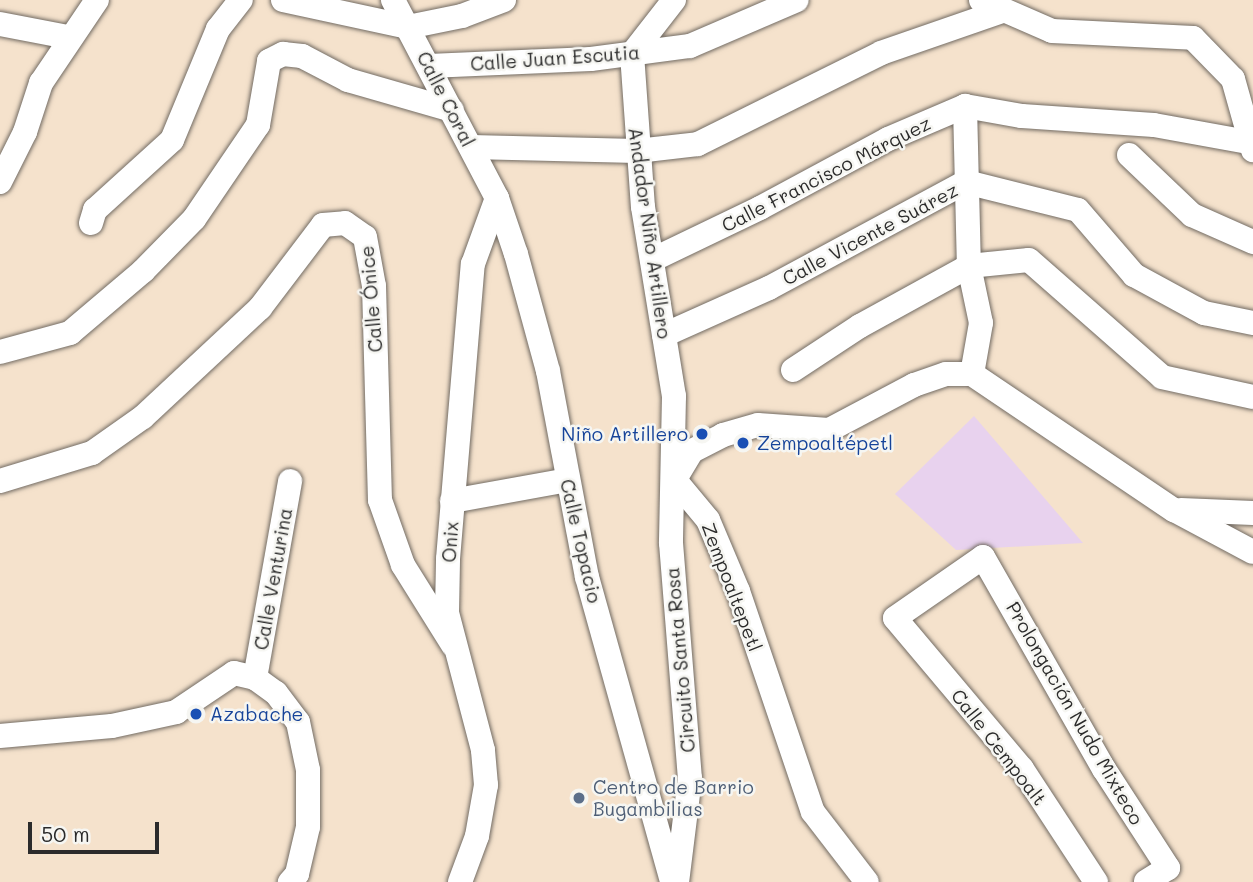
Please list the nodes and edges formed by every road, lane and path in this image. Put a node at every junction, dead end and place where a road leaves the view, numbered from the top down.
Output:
1 (97, 0) edge
2 (241, 0) edge
3 (283, 0) edge
4 (393, 0) edge
5 (504, 0) edge
6 (674, 0) edge
7 (797, 0) edge
8 (992, 6) edge
9 (0, 24) edge
10 (408, 27) junction
11 (68, 37) junction
12 (632, 54) junction
13 (429, 66) junction
14 (965, 106) junction
15 (452, 110) junction
16 (1252, 145) edge
17 (471, 148) junction
18 (637, 151) junction
19 (1129, 155) dead end
20 (0, 182) edge
21 (966, 182) junction
22 (497, 198) junction
23 (91, 223) dead end
24 (1253, 242) edge
25 (652, 260) junction
26 (969, 266) junction
27 (1253, 323) edge
28 (664, 335) junction
29 (0, 352) edge
30 (793, 370) dead end
31 (972, 374) junction
32 (1253, 397) edge
33 (674, 479) junction
34 (567, 480) junction
35 (0, 481) edge
36 (290, 481) dead end
37 (452, 501) junction
38 (1174, 510) junction
39 (1253, 513) edge
40 (1253, 552) edge
41 (983, 557) joint
42 (453, 645) junction
43 (245, 675) junction
44 (0, 736) edge
45 (1155, 877) edge
46 (290, 882) edge
47 (460, 882) edge
48 (675, 882) edge
49 (867, 882) edge
50 (1096, 882) edge

1 - 11 street
2 - 23 street
3 - 10 street
4 - 10 street, Calle Coral
5 - 10 street
6 - 12 street
7 - 12 street, Calle Juan Escutia
8 - 16 street
8 - 18 street
9 - 11 street
10 - 13 street, Calle Coral
11 - 20 street
12 - 13 street, Calle Juan Escutia
12 - 18 street, Andador Niño Artillero
13 - 15 street, Calle Coral
14 - 16 street
14 - 21 street
14 - 25 street, Calle Francisco Márquez
15 - 17 street, Calle Coral
15 - 29 street
17 - 18 street
17 - 22 street, Calle Coral
18 - 25 street, Andador Niño Artillero
19 - 24 street
21 - 26 street
21 - 27 street, Calle Vicente Suárez
21 - 28 street, Calle Vicente Suárez
22 - 34 street, Calle Topacio
22 - 37 street, Onix
25 - 28 street, Andador Niño Artillero
26 - 30 street
26 - 31 street
26 - 32 street
28 - 33 street, Andador Niño Artillero
31 - 33 street
31 - 38 street
33 - 48 street, Circuito Santa Rosa
33 - 49 street, Zempoaltepetl
34 - 37 street
34 - 48 street, Calle Topacio
35 - 42 street, Calle Ónice
36 - 43 street, Calle Venturina
37 - 42 street, Onix
38 - 39 street
38 - 40 street
41 - 45 street, Prolongación Nudo Mixteco
41 - 50 street, Calle Cempoalt
42 - 47 street, Onix
43 - 44 street
43 - 46 street

